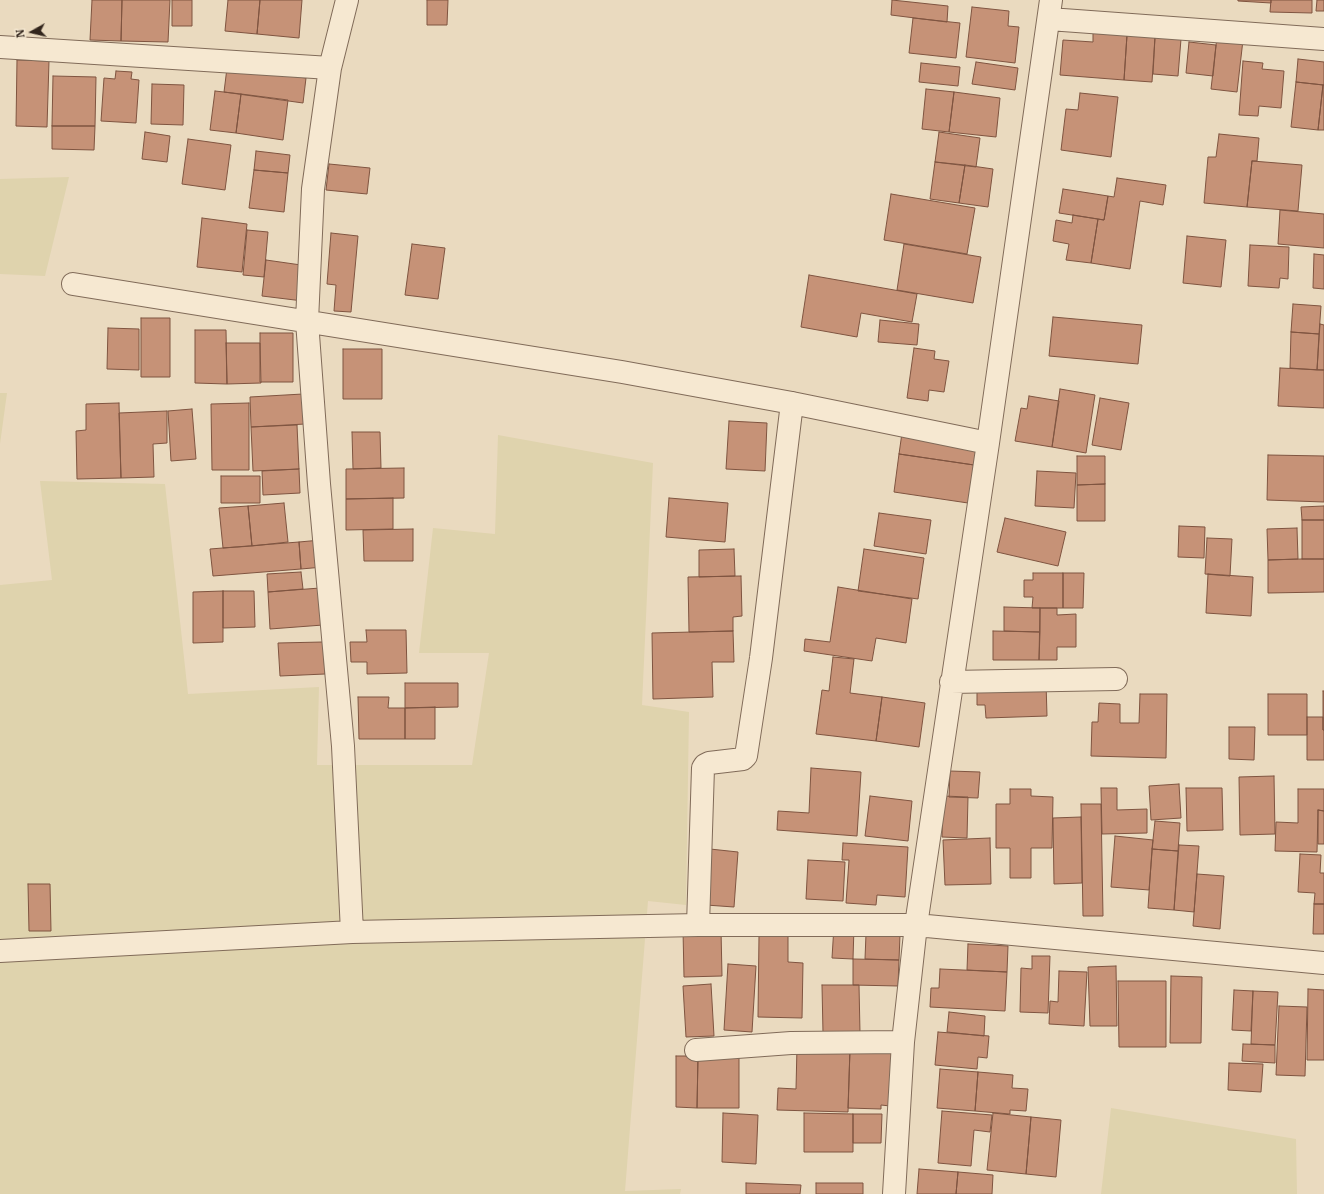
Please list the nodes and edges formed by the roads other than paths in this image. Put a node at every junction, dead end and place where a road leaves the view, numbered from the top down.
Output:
1 (347, 0) edge
2 (1050, 9) edge
3 (1324, 39) edge
4 (0, 47) edge
5 (330, 68) junction
6 (73, 284) dead end
7 (308, 321) junction
8 (792, 403) junction
9 (988, 443) junction
10 (1116, 679) dead end
11 (951, 682) junction
12 (698, 925) junction
13 (916, 925) junction
14 (352, 932) junction
15 (0, 951) edge
16 (1324, 963) edge
17 (903, 1042) junction
18 (696, 1050) dead end
19 (894, 1194) edge

1 - 5 street
2 - 3 street
2 - 9 street
4 - 5 street
5 - 7 street
6 - 7 street
7 - 8 street
7 - 14 street
8 - 9 street
8 - 12 street
9 - 11 street
10 - 11 street
11 - 13 street
12 - 13 street
12 - 14 street
13 - 16 street
13 - 17 street
14 - 15 street
17 - 18 street
17 - 19 street

